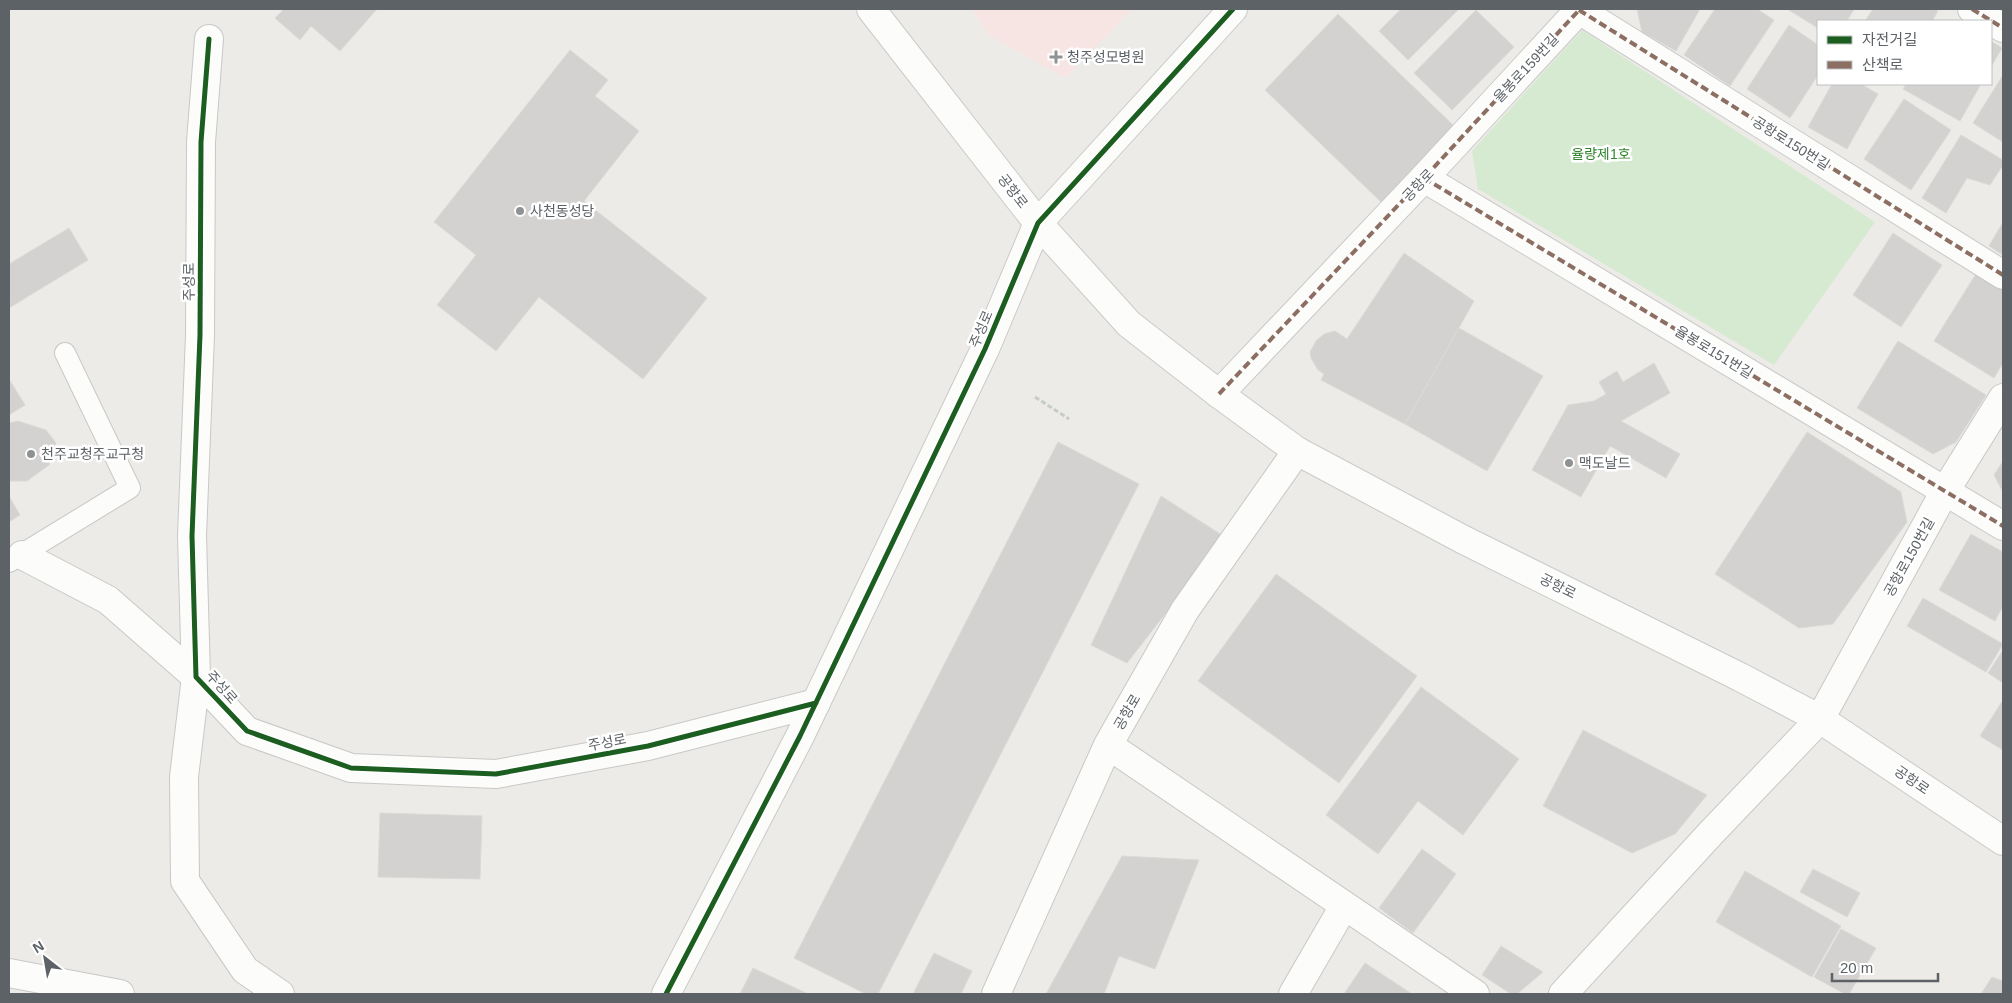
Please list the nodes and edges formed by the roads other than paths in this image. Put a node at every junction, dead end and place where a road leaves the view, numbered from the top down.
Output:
1 (871, 9) edge
2 (1232, 9) edge
3 (1579, 9) edge
4 (1972, 9) edge
5 (1990, 20) edge
6 (1992, 21) edge
7 (2003, 28) edge
8 (209, 39) dead end
9 (1472, 127) joint
10 (1424, 178) junction
11 (1038, 223) junction
12 (2003, 275) edge
13 (66, 353) dead end
14 (1219, 394) junction
15 (2003, 398) edge
16 (1297, 451) junction
17 (1945, 492) junction
18 (2003, 526) edge
19 (15, 559) edge
20 (196, 677) junction
21 (816, 703) junction
22 (1820, 719) junction
23 (1108, 745) junction
24 (2003, 841) edge
25 (1344, 906) junction
26 (9, 973) edge
27 (120, 994) edge
28 (280, 994) edge
29 (666, 994) edge
30 (996, 994) edge
31 (1293, 994) edge
32 (1475, 994) edge
33 (1563, 994) edge

1 - 11 street, 공항로
2 - 11 street, 주성로
3 - 9 street, 율봉로159번길
3 - 12 street, 공항로150번길
4 - 5 street
6 - 7 street
8 - 20 street, 주성로
9 - 10 street, 공항로
10 - 14 street, 공항로
10 - 17 street, 율봉로151번길
11 - 14 street, 공항로
11 - 21 street, 주성로
13 - 19 lane
14 - 16 street, 공항로
15 - 17 street, 공항로150번길
16 - 22 street, 공항로
16 - 23 street, 공항로
17 - 18 street, 율봉로151번길
17 - 22 street, 공항로150번길
19 - 20 street, 주성로
20 - 21 street, 주성로
20 - 28 street, 주성로
21 - 29 street, 주성로
22 - 24 street, 공항로
22 - 33 street
23 - 25 street
23 - 30 street, 공항로
25 - 31 street
25 - 32 street
26 - 27 street

